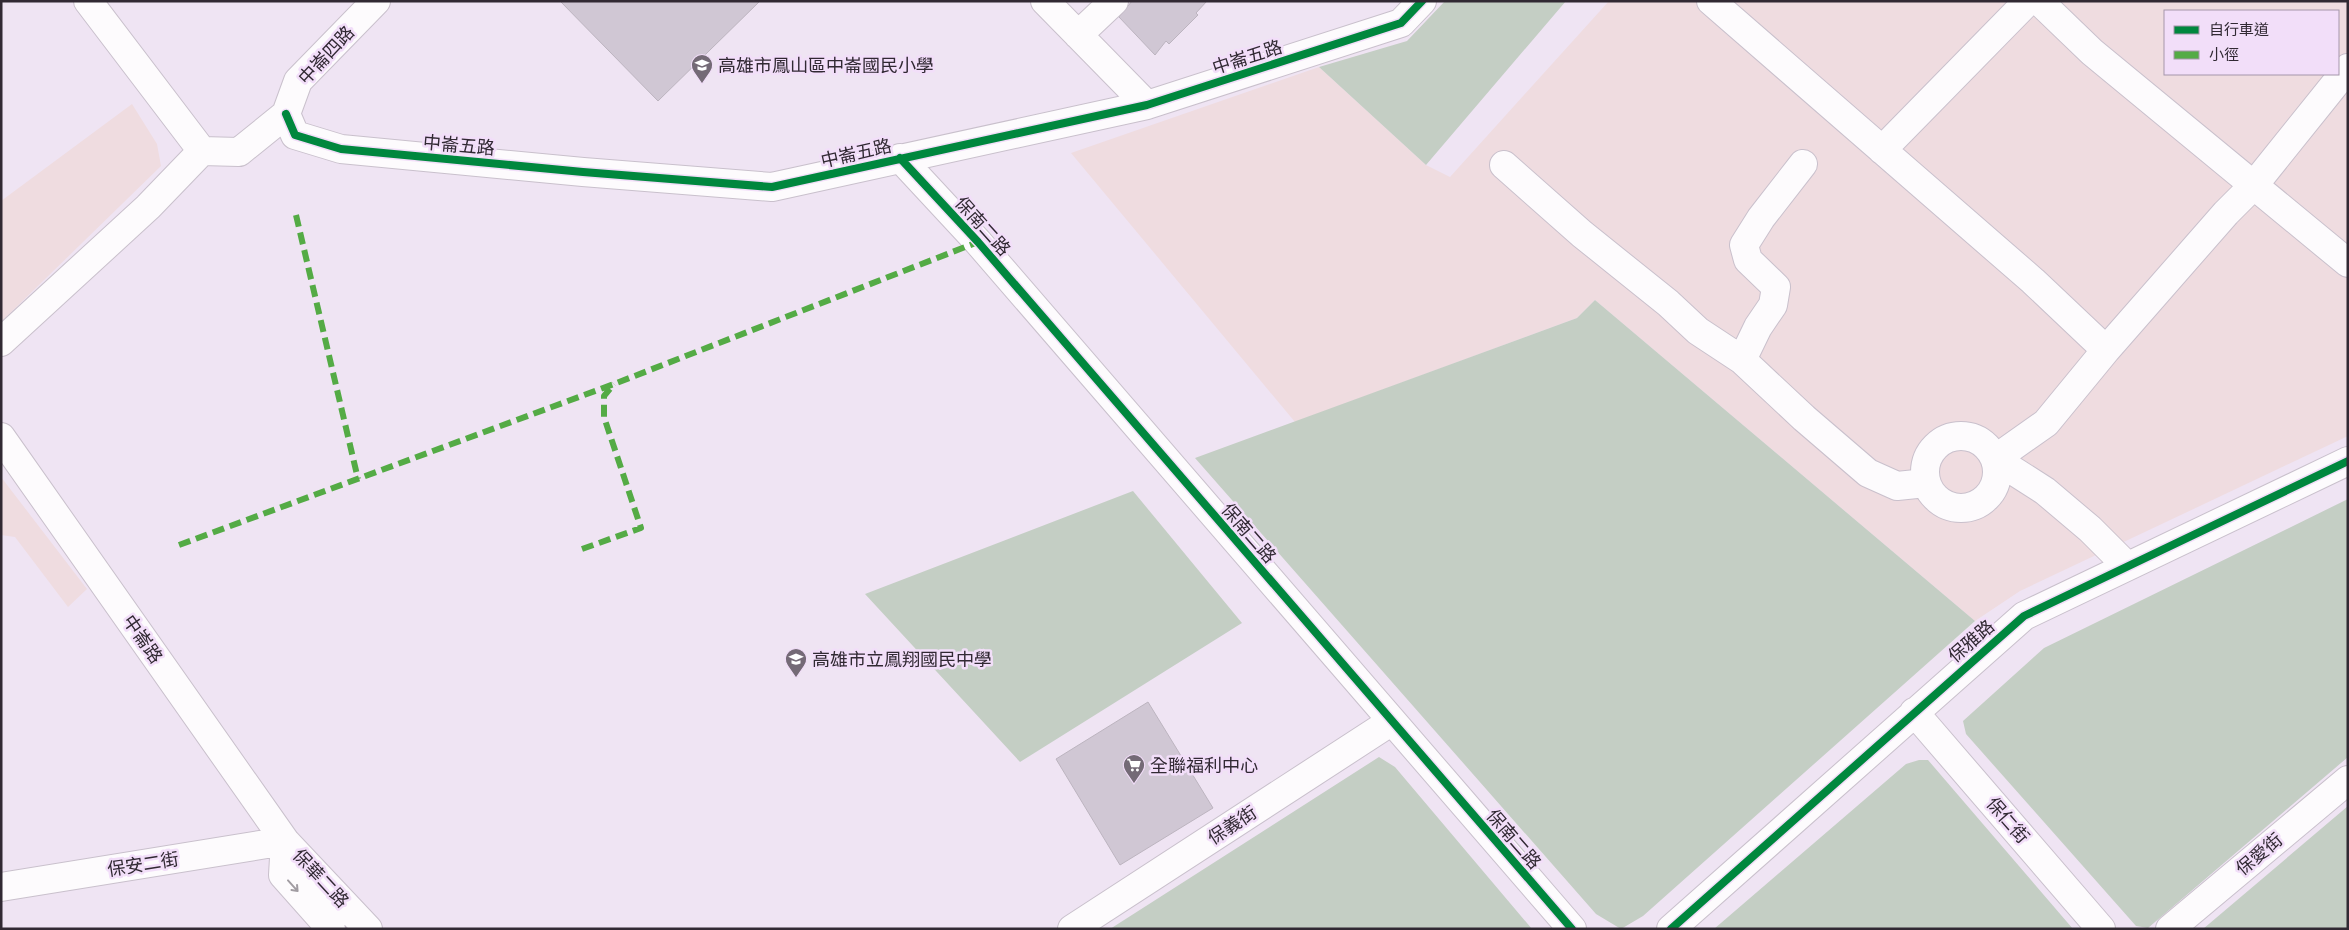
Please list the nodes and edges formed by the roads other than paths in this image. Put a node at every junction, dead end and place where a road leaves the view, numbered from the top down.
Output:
1 (88, 1) edge
2 (376, 1) edge
3 (1045, 1) edge
4 (1114, 1) edge
5 (1422, 1) edge
6 (1711, 1) edge
7 (2028, 1) edge
8 (2039, 1) edge
9 (1078, 35) junction
10 (2348, 68) edge
11 (1147, 105) junction
12 (286, 114) junction
13 (202, 150) junction
14 (1882, 150) junction
15 (900, 158) junction
16 (1803, 164) dead end
17 (1504, 165) dead end
18 (2254, 186) junction
19 (2348, 263) edge
20 (1, 342) edge
21 (2106, 350) junction
22 (1742, 360) junction
23 (1, 437) edge
24 (1995, 460) junction
25 (2348, 461) edge
26 (1926, 483) junction
27 (2127, 566) junction
28 (1914, 712) junction
29 (1392, 721) junction
30 (2348, 780) edge
31 (285, 841) junction
32 (1, 887) edge
33 (331, 929) edge
34 (368, 929) edge
35 (1072, 929) edge
36 (1572, 929) edge
37 (1671, 929) edge
38 (2101, 929) edge
39 (2170, 929) edge

1 - 13 street
2 - 12 street, 中崙四路
3 - 9 street
4 - 9 street
5 - 11 street, 中崙五路
6 - 14 street
7 - 14 street
8 - 18 street
9 - 11 street
10 - 18 street
11 - 15 street, 中崙五路
12 - 13 street
12 - 15 street, 中崙五路
13 - 20 street
14 - 21 street
15 - 29 street, 保南二路
16 - 22 street
17 - 22 street
18 - 19 street
18 - 21 street
21 - 24 street
22 - 26 street
23 - 31 street, 中崙路
24 - 26 street
24 - 26 street
24 - 27 street
25 - 27 street, 保雅路
27 - 28 street, 保雅路
28 - 37 street, 保雅路
28 - 38 street, 保仁街
29 - 35 street, 保義街
29 - 36 street, 保南二路
30 - 39 street, 保愛街
31 - 32 street, 保安二街
31 -> 33 street, 保華二路
31 - 34 street, 保華二路

